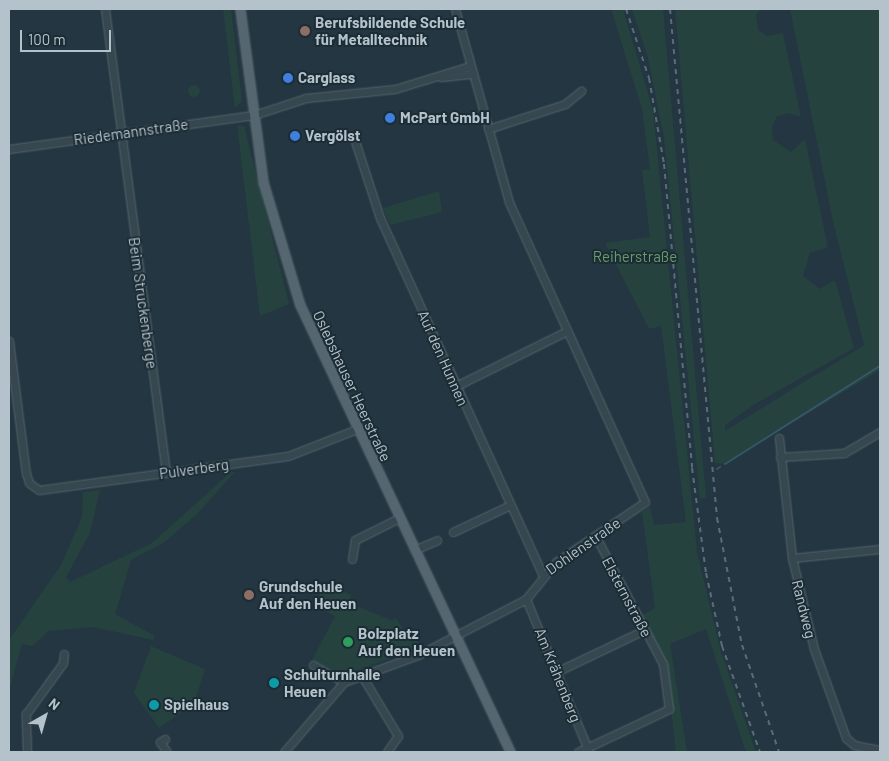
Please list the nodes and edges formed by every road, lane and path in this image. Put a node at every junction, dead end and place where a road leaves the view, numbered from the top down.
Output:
1 (105, 9) edge
2 (240, 9) edge
3 (455, 9) edge
4 (470, 66) junction
5 (472, 74) junction
6 (442, 77) junction
7 (581, 92) dead end
8 (254, 115) junction
9 (488, 129) junction
10 (120, 133) junction
11 (354, 138) dead end
12 (9, 149) edge
13 (567, 331) junction
14 (9, 341) edge
15 (456, 386) junction
16 (357, 429) junction
17 (880, 432) edge
18 (778, 438) dead end
19 (780, 457) junction
20 (166, 473) junction
21 (510, 505) junction
22 (399, 518) junction
23 (453, 532) dead end
24 (596, 536) junction
25 (437, 540) dead end
26 (880, 549) edge
27 (414, 550) junction
28 (792, 558) junction
29 (352, 559) dead end
30 (542, 574) junction
31 (526, 598) junction
32 (644, 630) junction
33 (454, 635) junction
34 (64, 654) dead end
35 (313, 665) dead end
36 (556, 672) junction
37 (362, 676) junction
38 (344, 682) junction
39 (165, 739) dead end
40 (588, 750) edge
41 (880, 750) edge
42 (27, 752) edge
43 (167, 752) edge
44 (284, 752) edge
45 (387, 752) edge
46 (510, 752) edge
47 (578, 752) edge

1 - 10 street, Beim Struckenberge
2 - 8 main road, Oslebshauser Heerstraße
3 - 4 street
4 - 5 street
4 - 6 street
5 - 6 street
5 - 9 street
6 - 8 street, Riedemannstraße
7 - 9 street
8 - 10 street, Riedemannstraße
8 - 16 main road, Oslebshauser Heerstraße
9 - 13 street
10 - 12 street, Riedemannstraße
10 - 20 street, Beim Struckenberge
11 - 15 street, Auf den Hunnen
13 - 15 street
13 - 24 street, Dohlenstraße
14 - 20 street, Pulverberg
15 - 21 street, Auf den Hunnen
16 - 20 street, Pulverberg
16 - 22 main road, Oslebshauser Heerstraße
17 - 19 street
18 - 19 street, Randweg
19 - 28 street, Randweg
21 - 23 street
21 - 30 street, Auf den Hunnen
22 - 27 main road, Oslebshauser Heerstraße
22 - 29 street
24 - 30 street, Dohlenstraße
24 - 32 street, Elsternstraße
25 - 27 street
26 - 28 street
27 - 33 main road, Oslebshauser Heerstraße
28 - 41 street, Randweg
30 - 31 street, Dohlenstraße
31 - 33 street, Dohlenstraße
31 - 36 street, Am Krähenberg
32 - 36 street
32 - 40 street, Elsternstraße
33 - 37 street, Dohlenstraße
33 - 46 main road, Oslebshauser Heerstraße
34 - 42 street
35 - 38 street
36 - 40 street, Am Krähenberg
37 - 38 street, Dohlenstraße
37 - 45 street
38 - 44 street
39 - 43 street
40 - 47 street

